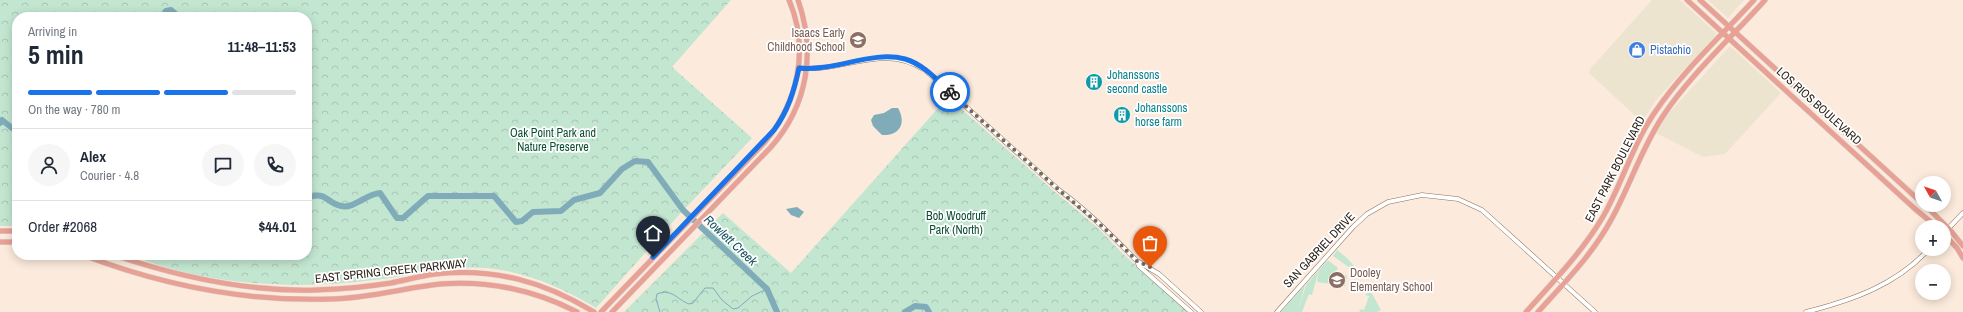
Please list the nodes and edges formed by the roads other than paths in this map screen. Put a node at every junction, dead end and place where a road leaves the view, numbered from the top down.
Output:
1 (789, 0) edge
2 (798, 0) edge
3 (1687, 0) edge
4 (1700, 0) edge
5 (1754, 0) edge
6 (1765, 0) edge
7 (1730, 26) junction
8 (1736, 32) junction
9 (1723, 33) junction
10 (1730, 39) junction
11 (799, 68) junction
12 (807, 69) junction
13 (1777, 70) junction
14 (1770, 76) junction
15 (1665, 99) junction
16 (1672, 104) junction
17 (787, 110) junction
18 (795, 113) junction
19 (765, 142) junction
20 (772, 147) junction
21 (1915, 196) edge
22 (1932, 212) edge
23 (1963, 213) edge
24 (1928, 220) edge
25 (1941, 220) edge
26 (1951, 226) edge
27 (12, 230) edge
28 (0, 231) edge
29 (1951, 231) edge
30 (0, 242) edge
31 (12, 242) edge
32 (1951, 242) edge
33 (1963, 246) edge
34 (1922, 256) edge
35 (1963, 258) edge
36 (129, 260) edge
37 (100, 261) edge
38 (1137, 261) junction
39 (1558, 278) junction
40 (403, 280) junction
41 (1564, 283) junction
42 (294, 290) junction
43 (405, 291) junction
44 (294, 299) junction
45 (577, 312) edge
46 (594, 312) edge
47 (601, 312) edge
48 (612, 312) edge
49 (1191, 312) edge
50 (1201, 312) edge
51 (1276, 312) edge
52 (1526, 312) edge
53 (1538, 312) edge
54 (1596, 312) edge
55 (1806, 312) edge

1 - 11 main road
2 - 12 main road
3 - 9 main road, LOS RIOS BOULEVARD
4 - 7 main road, LOS RIOS BOULEVARD
5 - 7 main road, EAST PARK BOULEVARD
6 - 8 main road, EAST PARK BOULEVARD
7 - 8 main road, LOS RIOS BOULEVARD
7 - 9 main road, EAST PARK BOULEVARD
8 - 10 main road, EAST PARK BOULEVARD
8 - 13 main road, LOS RIOS BOULEVARD
9 - 10 main road, LOS RIOS BOULEVARD
9 - 15 main road, EAST PARK BOULEVARD
10 - 14 main road, LOS RIOS BOULEVARD
10 - 16 main road, EAST PARK BOULEVARD
11 - 12 street
11 - 17 main road
12 - 18 main road
12 - 38 street
13 - 14 main road
13 - 21 main road, LOS RIOS BOULEVARD
14 - 24 main road, LOS RIOS BOULEVARD
15 - 16 main road
15 - 39 main road, EAST PARK BOULEVARD
16 - 41 main road, EAST PARK BOULEVARD
17 - 18 main road
17 - 19 main road
18 - 20 main road
19 - 20 main road
19 - 47 main road
20 - 48 main road
22 - 25 main road
23 - 26 street
27 - 28 main road
29 - 33 main road
30 - 31 main road
32 - 35 main road
34 - 55 street
36 - 42 main road, EAST SPRING CREEK PARKWAY
37 - 44 main road, EAST SPRING CREEK PARKWAY
38 - 49 street
38 - 50 street
39 - 41 street, SAN GABRIEL DRIVE
39 - 51 street, SAN GABRIEL DRIVE
39 - 52 main road, EAST PARK BOULEVARD
40 - 42 main road, EAST SPRING CREEK PARKWAY
40 - 43 main road
40 - 46 main road, EAST SPRING CREEK PARKWAY
41 - 53 main road, EAST PARK BOULEVARD
41 - 54 street, SAN GABRIEL DRIVE
42 - 44 main road
43 - 44 main road, EAST SPRING CREEK PARKWAY
43 - 45 main road, EAST SPRING CREEK PARKWAY

